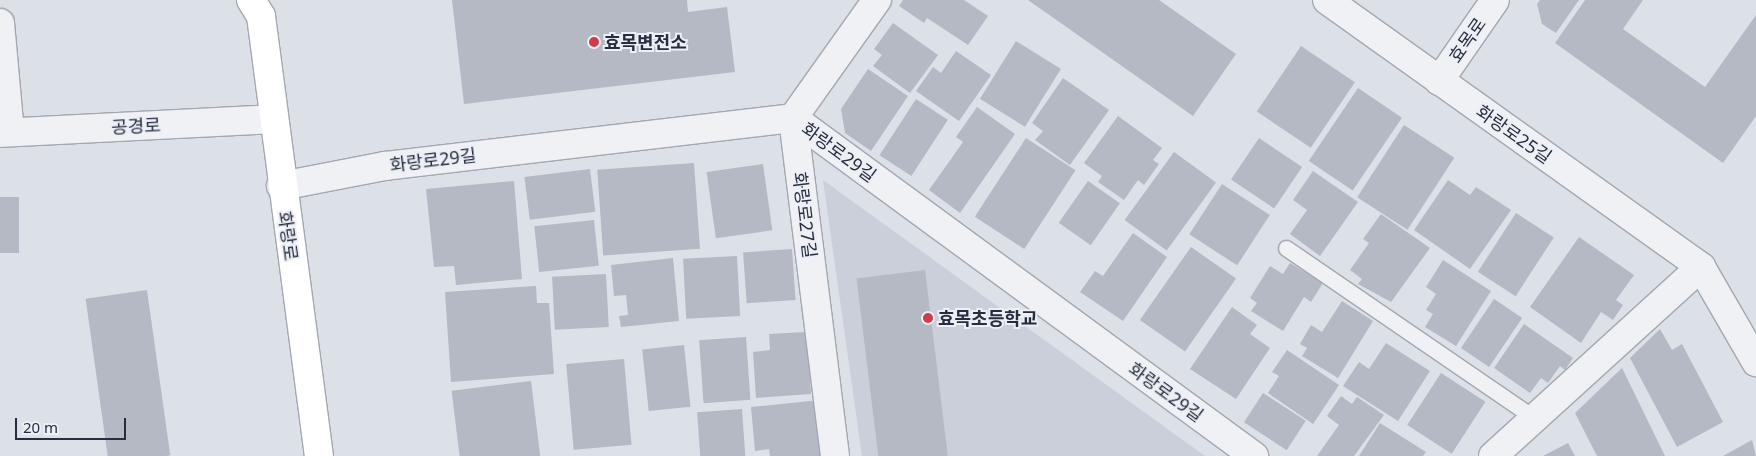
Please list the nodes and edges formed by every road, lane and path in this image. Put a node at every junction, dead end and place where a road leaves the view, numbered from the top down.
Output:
1 (877, 0) edge
2 (1327, 0) edge
3 (1495, 0) edge
4 (260, 5) edge
5 (0, 22) edge
6 (1438, 81) junction
7 (793, 118) junction
8 (272, 119) junction
9 (5, 132) edge
10 (282, 186) junction
11 (1286, 248) dead end
12 (1702, 267) junction
13 (1756, 362) edge
14 (1534, 418) junction
15 (318, 456) edge
16 (835, 456) edge
17 (1254, 456) edge
18 (1493, 456) edge

1 - 7 street
2 - 6 street, 화랑로25길
3 - 6 street, 효목로
4 - 8 main road, 화랑로
5 - 9 street
6 - 12 street, 화랑로25길
7 - 10 street, 화랑로29길
7 - 16 street, 화랑로27길
7 - 17 street, 화랑로29길
8 - 9 street, 공경로
8 - 10 main road, 화랑로
10 - 15 main road, 화랑로
11 - 14 lane
12 - 13 street, 화랑로25길
12 - 14 street
14 - 18 street

